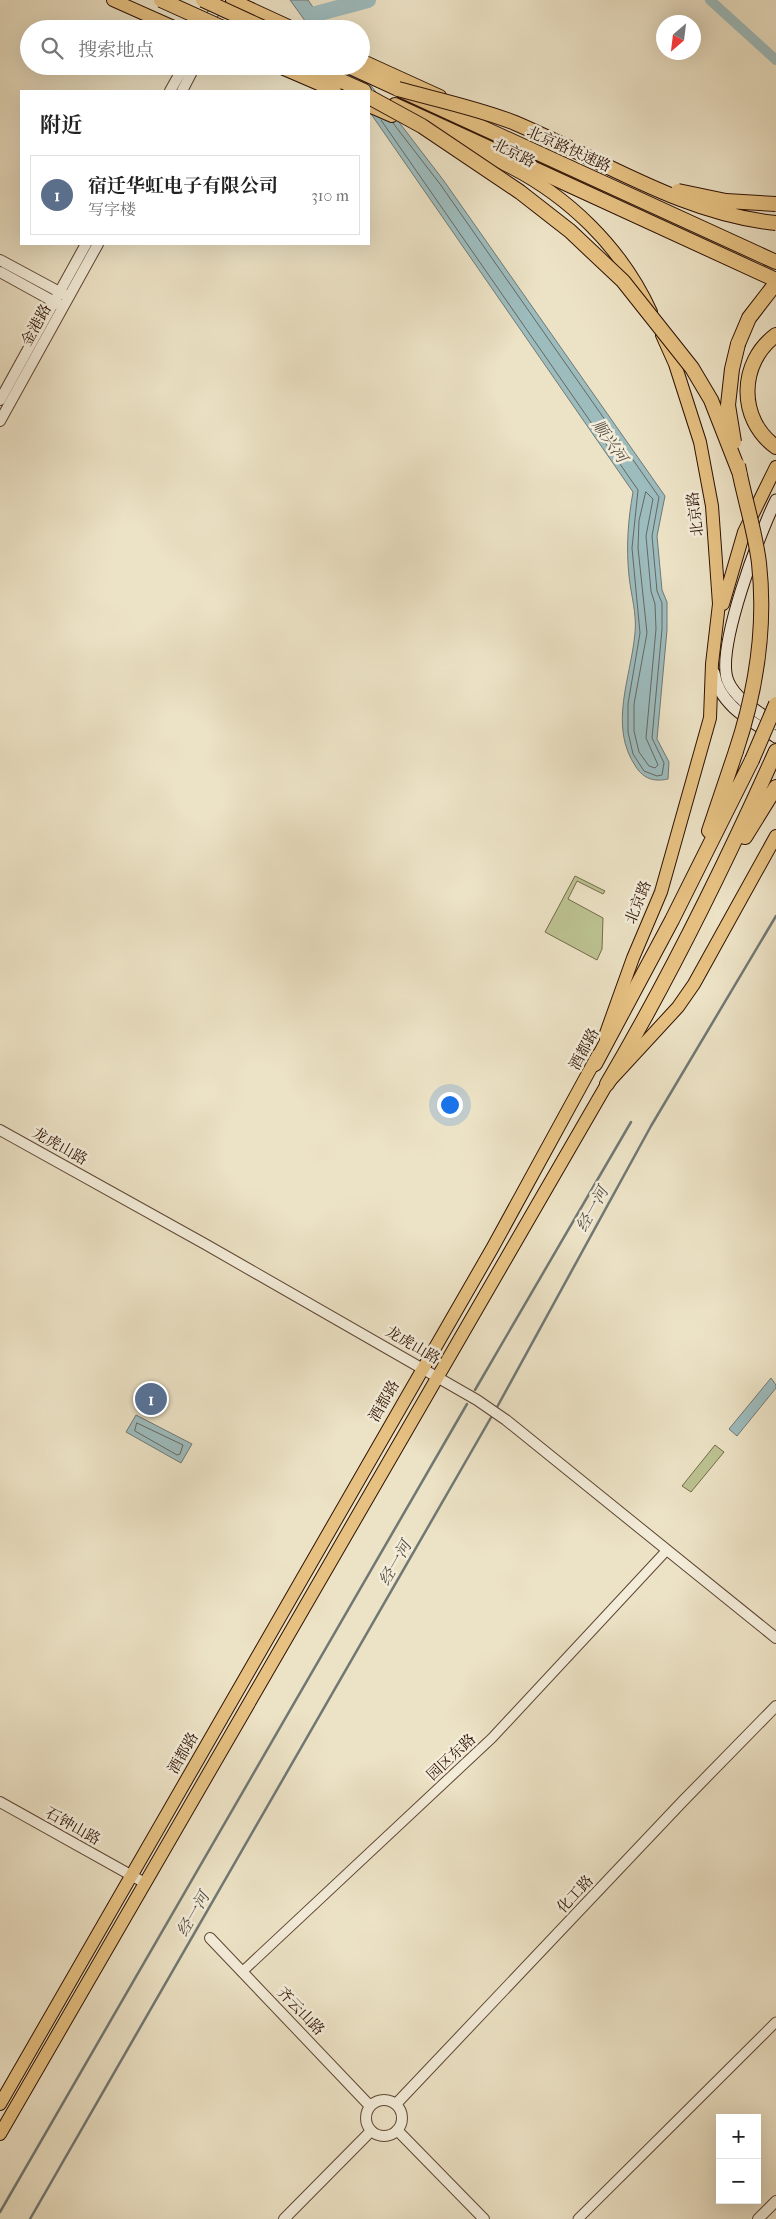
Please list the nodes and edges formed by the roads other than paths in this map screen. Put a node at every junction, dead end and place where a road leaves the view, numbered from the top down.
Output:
1 (113, 0) edge
2 (161, 0) edge
3 (203, 0) edge
4 (220, 0) edge
5 (232, 0) edge
6 (158, 20) edge
7 (205, 20) edge
8 (209, 20) edge
9 (221, 20) edge
10 (246, 20) edge
11 (275, 20) edge
12 (370, 64) edge
13 (179, 75) edge
14 (190, 75) edge
15 (304, 75) edge
16 (321, 75) edge
17 (368, 75) edge
18 (335, 85) edge
19 (398, 89) junction
20 (171, 90) edge
21 (183, 90) edge
22 (355, 90) edge
23 (359, 90) edge
24 (370, 95) edge
25 (370, 96) edge
26 (370, 106) edge
27 (634, 178) junction
28 (776, 200) edge
29 (776, 204) edge
30 (776, 223) edge
31 (86, 245) edge
32 (97, 245) edge
33 (0, 260) edge
34 (776, 262) edge
35 (0, 272) edge
36 (776, 282) edge
37 (61, 299) junction
38 (776, 335) edge
39 (0, 400) edge
40 (0, 421) edge
41 (776, 447) edge
42 (776, 467) edge
43 (740, 474) junction
44 (776, 500) edge
45 (716, 632) junction
46 (712, 664) junction
47 (721, 693) junction
48 (738, 694) junction
49 (776, 704) edge
50 (710, 718) junction
51 (776, 724) edge
52 (776, 737) edge
53 (776, 751) edge
54 (776, 787) edge
55 (776, 836) edge
56 (687, 889) junction
57 (700, 913) junction
58 (595, 1064) junction
59 (607, 1084) junction
60 (0, 1130) edge
61 (422, 1368) junction
62 (436, 1376) junction
63 (667, 1550) junction
64 (776, 1638) edge
65 (776, 1706) edge
66 (0, 1802) edge
67 (132, 1875) junction
68 (145, 1883) junction
69 (210, 1938) dead end
70 (242, 1972) junction
71 (776, 2022) edge
72 (0, 2104) edge
73 (396, 2104) junction
74 (370, 2106) junction
75 (397, 2130) junction
76 (371, 2131) junction
77 (0, 2134) edge
78 (776, 2201) edge
79 (284, 2219) edge
80 (484, 2219) edge
81 (578, 2219) edge
82 (758, 2219) edge

1 - 6 main road
2 - 7 highway, bridge
3 - 10 highway, bridge
4 - 8 street
5 - 9 street
5 - 11 main road
12 - 28 main road
13 - 20 street
14 - 21 street
15 - 18 main road
16 - 18 highway
17 - 19 highway, 北京路快速路
18 - 22 highway
18 - 23 highway
19 - 27 highway, bridge
19 - 34 highway, 北京路快速路, bridge
24 - 36 highway
25 - 43 highway, bridge
26 - 45 main road, 北京路
27 - 29 highway, bridge
27 - 30 highway, bridge
31 - 37 street, 金港路
32 - 37 street, 金港路
33 - 37 street
35 - 37 street
36 - 43 highway, bridge
37 - 39 street, 金港路
37 - 40 street, 金港路
38 - 41 highway
42 - 45 main road
43 - 56 highway, bridge
44 - 48 main road
45 - 46 main road, 北京路
46 - 47 main road
46 - 50 main road, 北京路
47 - 48 main road
47 - 50 main road
47 - 52 main road
48 - 51 main road
49 - 56 highway, 酒都路, bridge
50 - 58 main road, 北京路
53 - 57 highway
54 - 57 highway
55 - 59 main road
56 - 58 highway, 酒都路
57 - 59 highway
58 - 61 main road, 酒都路
59 - 62 main road
60 - 61 street, 龙虎山路
61 - 62 street, 龙虎山路
61 - 67 main road, 酒都路
62 - 63 street, 龙虎山路
62 - 68 main road
63 - 64 street, 龙虎山路
63 - 70 street, 园区东路
65 - 73 street, 化工路
66 - 67 street, 石钟山路
67 - 68 street, 石钟山路
67 - 72 main road, 酒都路
68 - 77 main road
69 - 70 street, 齐云山路
70 - 74 street, 齐云山路
71 - 81 street
73 - 74 street
73 - 75 street
74 - 76 street
75 - 76 street
75 - 80 street
76 - 79 street
78 - 82 street

